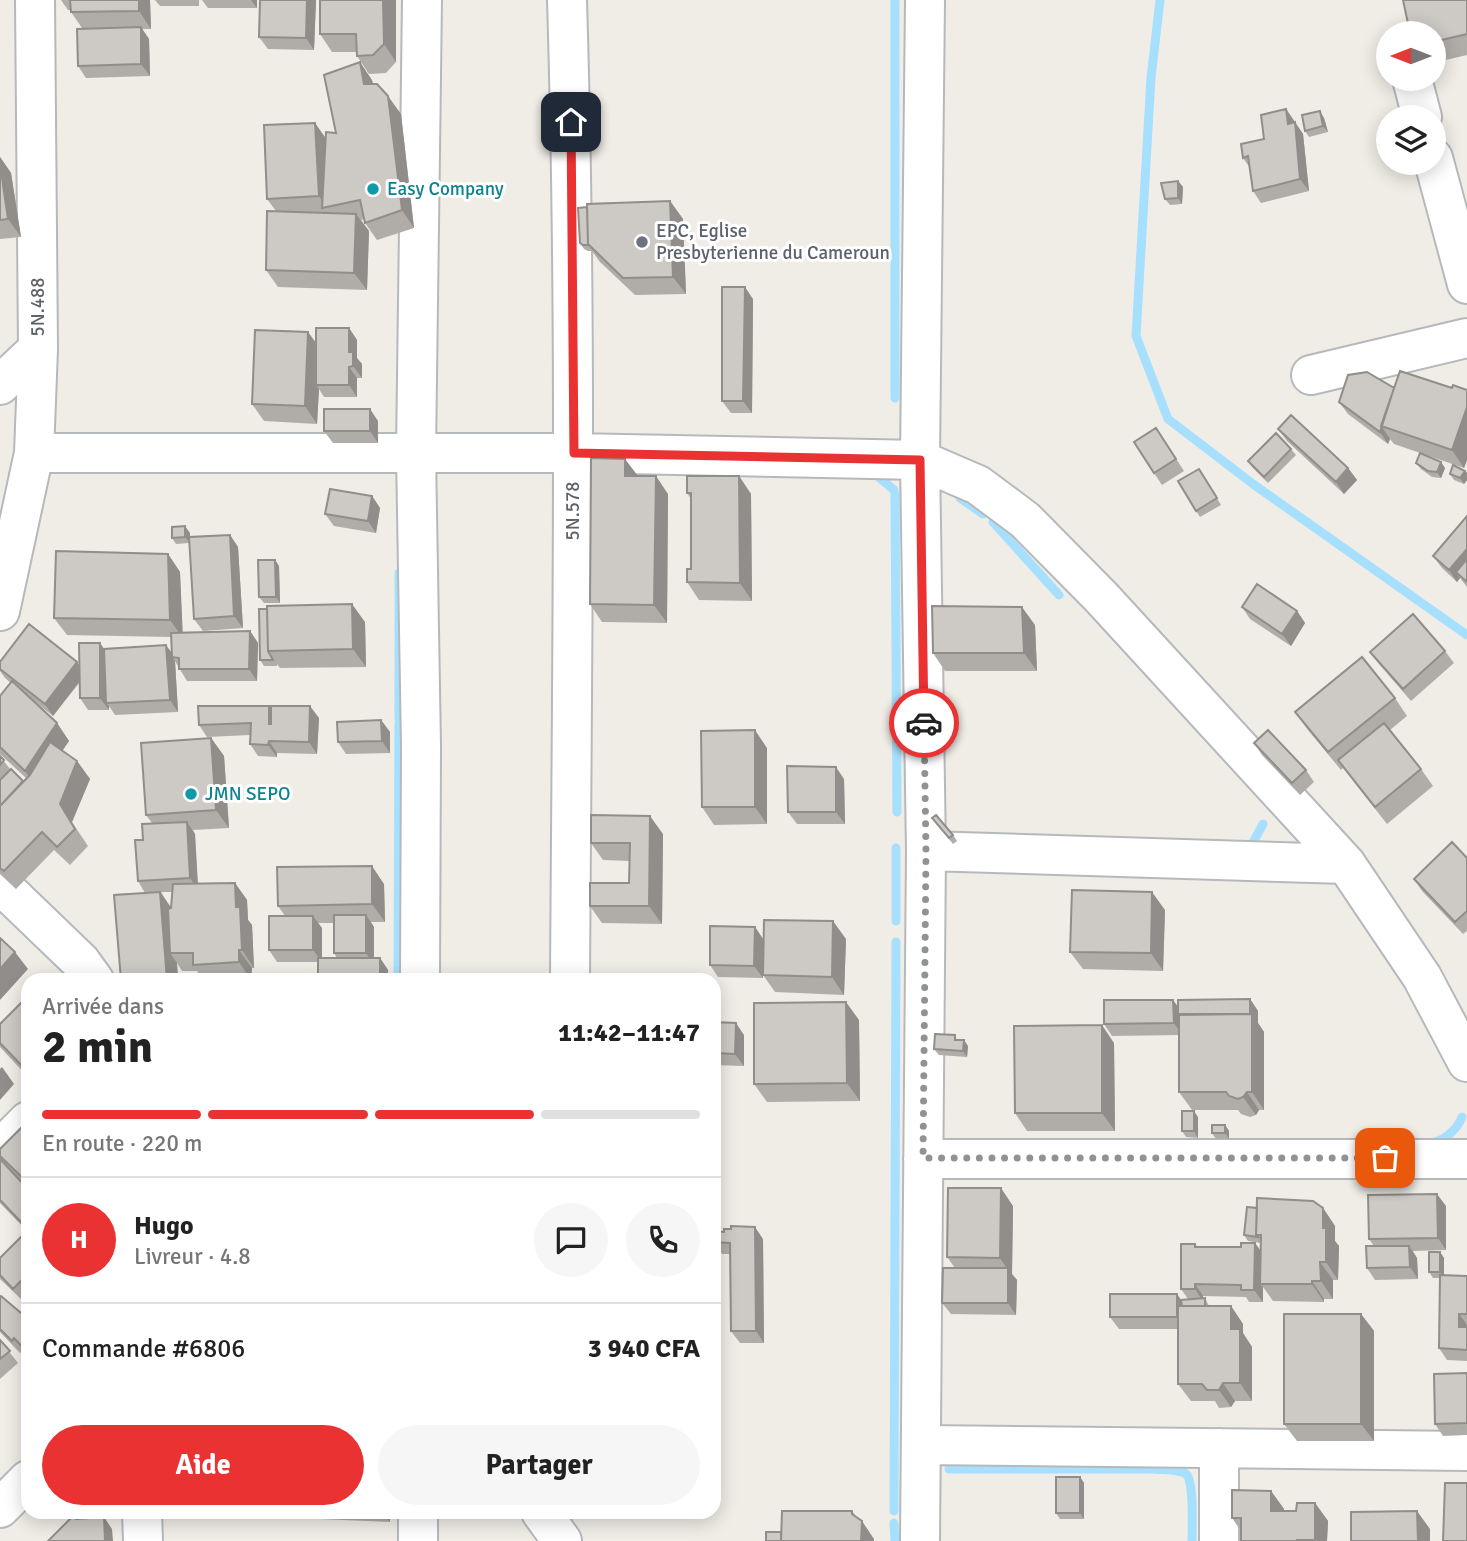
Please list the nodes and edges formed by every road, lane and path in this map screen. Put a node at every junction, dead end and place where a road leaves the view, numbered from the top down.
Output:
1 (35, 0) edge
2 (422, 0) edge
3 (567, 0) edge
4 (925, 0) edge
5 (1438, 175) edge
6 (1467, 284) edge
7 (1467, 338) edge
8 (38, 349) junction
9 (1311, 375) dead end
10 (0, 386) edge
11 (34, 453) junction
12 (416, 453) junction
13 (574, 453) junction
14 (920, 460) junction
15 (0, 611) edge
16 (926, 851) junction
17 (1346, 864) junction
18 (0, 884) edge
19 (89, 973) edge
20 (419, 973) edge
21 (570, 973) edge
22 (1467, 1062) edge
23 (21, 1128) edge
24 (0, 1149) edge
25 (923, 1158) junction
26 (1467, 1158) edge
27 (921, 1445) junction
28 (1219, 1448) junction
29 (1467, 1451) edge
30 (21, 1487) edge
31 (0, 1508) edge
32 (142, 1519) edge
33 (418, 1519) edge
34 (547, 1519) edge
35 (566, 1519) edge
36 (143, 1541) edge
37 (418, 1541) edge
38 (564, 1541) edge
39 (920, 1541) edge
40 (1219, 1541) edge

1 - 8 street, 5N.488
2 - 12 street
3 - 13 street, 5N.578
4 - 14 street
5 - 6 street
7 - 9 street
8 - 10 street
8 - 11 street, 5N.488
11 - 12 street
11 - 15 street, 5N.488
12 - 13 street
12 - 20 street
13 - 14 street
13 - 21 street, 5N.578
14 - 16 street
14 - 17 street
16 - 17 street
16 - 25 street
17 - 22 street
18 - 19 street
23 - 24 street
25 - 26 street
25 - 27 street
27 - 28 street
27 - 39 street
28 - 29 street
28 - 40 street
30 - 31 street
32 - 36 street
33 - 37 street
34 - 38 street
35 - 38 street

